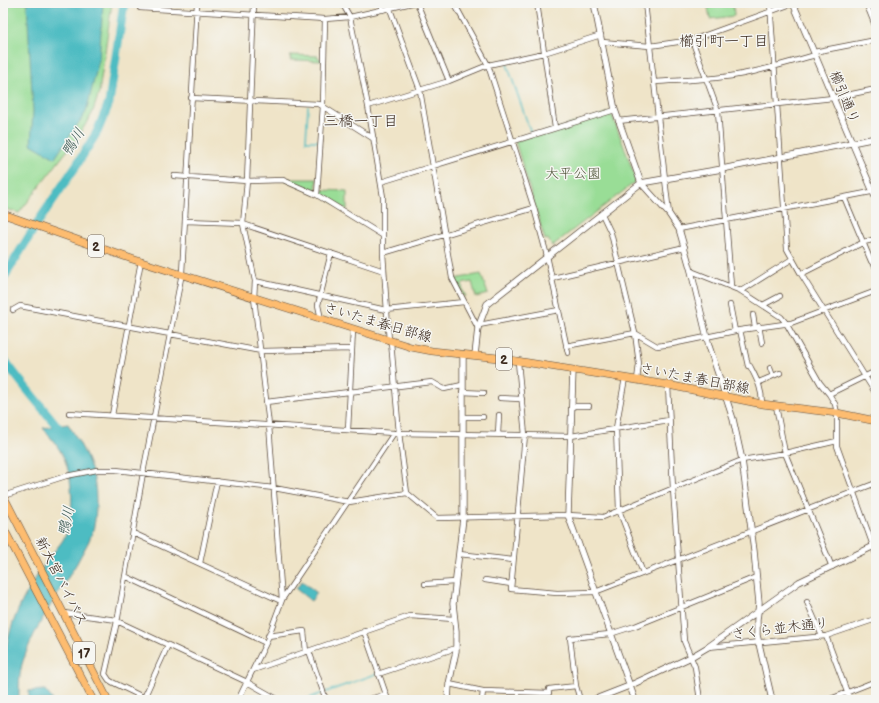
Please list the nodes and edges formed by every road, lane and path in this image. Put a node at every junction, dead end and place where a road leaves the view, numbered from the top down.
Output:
1 (197, 3) edge
2 (254, 3) edge
3 (342, 3) edge
4 (381, 3) edge
5 (412, 3) edge
6 (417, 3) edge
7 (454, 3) edge
8 (537, 3) edge
9 (594, 3) edge
10 (645, 3) edge
11 (770, 3) edge
12 (794, 3) edge
13 (866, 3) edge
14 (140, 8) dead end
15 (390, 9) junction
16 (383, 10) junction
17 (196, 11) junction
18 (771, 11) junction
19 (254, 14) junction
20 (350, 17) junction
21 (325, 19) junction
22 (876, 28) edge
23 (601, 35) junction
24 (692, 40) junction
25 (876, 40) edge
26 (602, 42) junction
27 (650, 46) junction
28 (544, 53) junction
29 (814, 53) junction
30 (488, 65) junction
31 (775, 67) junction
32 (707, 79) junction
33 (449, 81) junction
34 (654, 82) junction
35 (420, 90) junction
36 (876, 90) edge
37 (191, 98) junction
38 (833, 98) junction
39 (250, 101) junction
40 (777, 105) junction
41 (323, 106) junction
42 (368, 106) junction
43 (615, 110) junction
44 (718, 111) junction
45 (658, 117) junction
46 (618, 121) junction
47 (555, 128) junction
48 (876, 138) edge
49 (374, 139) junction
50 (513, 141) junction
51 (852, 143) junction
52 (781, 157) junction
53 (433, 166) junction
54 (722, 169) junction
55 (174, 176) dead end
56 (187, 178) junction
57 (665, 179) junction
58 (247, 181) junction
59 (381, 182) junction
60 (641, 183) junction
61 (874, 192) edge
62 (317, 195) junction
63 (844, 197) junction
64 (876, 199) edge
65 (534, 208) junction
66 (784, 209) junction
67 (3, 214) edge
68 (602, 214) junction
69 (669, 214) junction
70 (727, 220) junction
71 (185, 221) junction
72 (243, 223) junction
73 (679, 229) junction
74 (444, 234) junction
75 (382, 235) junction
76 (876, 239) edge
77 (864, 242) junction
78 (685, 247) junction
79 (330, 253) junction
80 (383, 253) junction
81 (547, 256) junction
82 (792, 258) junction
83 (141, 261) junction
84 (619, 261) junction
85 (876, 267) edge
86 (384, 271) junction
87 (691, 271) junction
88 (182, 273) junction
89 (801, 274) junction
90 (552, 278) junction
91 (255, 281) junction
92 (731, 286) junction
93 (741, 291) junction
94 (876, 291) edge
95 (320, 296) junction
96 (780, 296) dead end
97 (254, 298) junction
98 (464, 302) junction
99 (730, 305) dead end
100 (762, 305) junction
101 (13, 310) dead end
102 (386, 310) junction
103 (559, 310) junction
104 (824, 310) junction
105 (753, 315) dead end
106 (321, 319) junction
107 (786, 323) junction
108 (129, 326) junction
109 (479, 327) junction
110 (757, 327) junction
111 (353, 330) junction
112 (737, 330) junction
113 (635, 333) junction
114 (170, 334) junction
115 (707, 336) junction
116 (390, 341) junction
117 (762, 343) dead end
118 (566, 346) junction
119 (352, 349) junction
120 (260, 351) junction
121 (568, 353) dead end
122 (463, 354) junction
123 (476, 355) junction
124 (518, 362) junction
125 (770, 368) dead end
126 (573, 370) junction
127 (876, 371) edge
128 (780, 373) dead end
129 (773, 376) junction
130 (864, 376) junction
131 (625, 378) junction
132 (637, 380) junction
133 (759, 382) junction
134 (462, 385) junction
135 (668, 385) junction
136 (395, 388) junction
137 (462, 392) junction
138 (350, 393) junction
139 (484, 393) dead end
140 (829, 394) junction
141 (876, 394) edge
142 (726, 397) junction
143 (500, 398) dead end
144 (522, 399) junction
145 (266, 402) junction
146 (762, 404) junction
147 (572, 406) junction
148 (589, 406) dead end
149 (776, 406) junction
150 (69, 413) dead end
151 (837, 413) junction
152 (112, 415) junction
153 (499, 415) dead end
154 (463, 417) junction
155 (483, 417) dead end
156 (154, 418) junction
157 (669, 420) junction
158 (876, 421) edge
159 (269, 425) junction
160 (616, 428) junction
161 (348, 430) junction
162 (396, 433) junction
163 (463, 434) junction
164 (498, 434) junction
165 (525, 435) junction
166 (571, 436) junction
167 (837, 442) junction
168 (785, 454) junction
169 (742, 460) junction
170 (143, 473) junction
171 (217, 481) junction
172 (876, 483) edge
173 (274, 488) junction
174 (673, 489) junction
175 (854, 492) junction
176 (407, 493) junction
177 (3, 496) edge
178 (349, 502) junction
179 (808, 509) junction
180 (619, 510) junction
181 (568, 515) junction
182 (517, 516) junction
183 (463, 518) junction
184 (3, 527) edge
185 (751, 532) junction
186 (133, 533) junction
187 (875, 545) edge
188 (459, 554) junction
189 (876, 554) edge
190 (513, 560) junction
191 (678, 561) junction
192 (200, 563) junction
193 (832, 567) junction
194 (643, 573) junction
195 (125, 576) junction
196 (756, 577) junction
197 (485, 580) dead end
198 (456, 582) junction
199 (425, 584) dead end
200 (511, 584) junction
201 (596, 592) junction
202 (281, 601) junction
203 (807, 602) dead end
204 (680, 607) junction
205 (758, 611) junction
206 (64, 614) junction
207 (454, 619) junction
208 (876, 619) edge
209 (117, 621) junction
210 (364, 631) junction
211 (610, 634) junction
212 (268, 636) junction
213 (824, 636) junction
214 (266, 643) junction
215 (759, 643) junction
216 (168, 645) junction
217 (708, 647) junction
218 (456, 648) junction
219 (308, 652) junction
220 (691, 657) junction
221 (253, 670) junction
222 (378, 674) junction
223 (876, 681) edge
224 (247, 682) junction
225 (449, 684) junction
226 (576, 686) junction
227 (629, 686) junction
228 (483, 691) junction
229 (847, 693) junction
230 (386, 694) junction
231 (146, 699) edge
232 (93, 700) edge
233 (108, 700) edge
234 (238, 700) edge
235 (279, 700) edge
236 (326, 700) edge
237 (367, 700) edge
238 (388, 700) edge
239 (448, 700) edge
240 (482, 700) edge
241 (580, 700) edge
242 (593, 700) edge
243 (635, 700) edge
244 (700, 700) edge
245 (772, 700) edge
246 (828, 700) edge
247 (850, 700) edge

1 - 17 street
2 - 19 street
3 - 20 street
4 - 16 street
5 - 15 street
6 - 33 street
7 - 30 street
8 - 28 street
9 - 23 street
10 - 27 street
11 - 18 street
12 - 18 street
12 - 29 street, 櫛引通り
13 - 22 street
14 - 17 street
15 - 16 street
15 - 35 street
16 - 20 street
17 - 19 street
17 - 37 street
18 - 24 street
18 - 31 street
19 - 21 street
19 - 39 street
20 - 21 street
20 - 42 street
21 - 41 street
23 - 26 street
23 - 28 street
24 - 27 street
24 - 32 street
25 - 29 street
26 - 27 street
26 - 43 street
27 - 34 street
28 - 30 street
28 - 47 street
29 - 31 street
29 - 38 street, 櫛引通り
30 - 33 street
30 - 50 street
31 - 32 street
31 - 40 street
32 - 34 street
32 - 44 street
33 - 35 street
34 - 45 street
35 - 42 street
35 - 53 street
36 - 38 street
37 - 39 street
37 - 56 street
38 - 40 street
38 - 51 street, 櫛引通り
39 - 41 street
39 - 58 street
40 - 44 street
40 - 52 street
41 - 49 street
41 - 62 street
42 - 49 street
43 - 46 street
43 - 47 street
44 - 45 street
44 - 54 street
45 - 46 street
45 - 57 street
46 - 60 street
47 - 50 street
48 - 51 street
49 - 59 street
50 - 53 street
50 - 65 street
51 - 52 street
51 - 61 street, 櫛引通り
52 - 54 street
52 - 66 street
53 - 59 street
53 - 74 street
54 - 57 street
54 - 70 street
55 - 56 street
56 - 58 street
56 - 71 street
57 - 60 street
57 - 69 street
58 - 62 street
58 - 72 street
59 - 75 street
60 - 68 street
60 - 69 street
61 - 63 street
61 - 64 street, 櫛引通り
62 - 75 street
63 - 66 street
63 - 77 street
65 - 74 street
65 - 81 street
66 - 70 street
66 - 82 street
67 - 83 main road, さいたま春日部線 / 2
68 - 81 street
68 - 84 street
69 - 73 street
70 - 73 street
70 - 92 street
71 - 72 street
71 - 88 street
72 - 79 street
72 - 91 street
73 - 78 street
74 - 80 street
74 - 98 street
75 - 80 street
76 - 77 street
77 - 85 street
77 - 89 street
78 - 84 street
78 - 87 street
79 - 86 street
79 - 95 street
80 - 86 street
81 - 90 street
81 - 109 street
82 - 89 street
82 - 93 street
83 - 88 main road, さいたま春日部線 / 2
83 - 108 street
84 - 90 street
84 - 113 street
86 - 102 street
87 - 92 street
87 - 115 street
88 - 97 main road, さいたま春日部線 / 2
88 - 114 street
89 - 104 street
90 - 103 street
91 - 95 street
91 - 97 street
92 - 93 street
93 - 100 street
94 - 104 street
95 - 102 street
95 - 106 street
96 - 100 street
97 - 106 main road, さいたま春日部線 / 2
97 - 120 street
98 - 102 street
98 - 109 street
99 - 112 street
100 - 107 street
101 - 108 street
102 - 116 street
103 - 109 street
103 - 118 street
104 - 107 street
104 - 130 street
105 - 110 street
106 - 111 main road, さいたま春日部線 / 2
107 - 110 street
107 - 140 street
108 - 114 street
108 - 152 street
109 - 123 street
110 - 112 street
110 - 117 street
111 - 116 main road, さいたま春日部線 / 2
111 - 119 street
112 - 115 street
112 - 133 street
113 - 115 street
113 - 118 street
113 - 132 street
114 - 120 street
114 - 156 street
115 - 142 street
116 - 122 main road, さいたま春日部線 / 2
116 - 136 street
118 - 121 street
119 - 120 street
119 - 138 street
120 - 145 street
122 - 123 main road, さいたま春日部線 / 2
122 - 134 street
123 - 124 main road, さいたま春日部線 / 2
124 - 126 main road, さいたま春日部線 / 2
124 - 144 street
125 - 129 street
126 - 131 main road, さいたま春日部線 / 2
126 - 147 street
127 - 130 street
128 - 129 street
129 - 133 street
130 - 140 street
130 - 141 street
131 - 132 main road, さいたま春日部線 / 2
131 - 160 street
132 - 135 main road, さいたま春日部線 / 2
133 - 146 street
134 - 136 street
134 - 137 street
135 - 142 main road, さいたま春日部線 / 2
135 - 157 street
136 - 138 street
136 - 162 street
137 - 139 street
137 - 154 street
138 - 145 street
138 - 161 street
140 - 151 street
142 - 146 main road, さいたま春日部線 / 2
142 - 169 street
143 - 144 street
144 - 165 street
145 - 159 street
146 - 149 main road, さいたま春日部線 / 2
147 - 148 street
147 - 166 street
149 - 151 main road, さいたま春日部線 / 2
149 - 168 street
150 - 152 street
151 - 158 main road, さいたま春日部線 / 2
151 - 167 street
152 - 156 street
153 - 164 street
154 - 155 street
154 - 163 street
156 - 159 street
156 - 170 street
157 - 160 street
157 - 174 street
159 - 161 street
159 - 173 street
160 - 166 street
160 - 180 street
161 - 162 street
162 - 163 street
162 - 176 street
162 - 178 street
163 - 164 street
163 - 183 street
164 - 165 street
165 - 166 street
165 - 182 street
166 - 181 street
167 - 168 street
167 - 175 street
168 - 169 street
168 - 179 street
169 - 174 street
169 - 185 street
170 - 171 street
170 - 177 street
170 - 186 street
171 - 173 street
171 - 192 street
172 - 175 street
173 - 178 street
173 - 202 street
174 - 180 street
174 - 191 street
175 - 179 street
175 - 187 street
176 - 178 street
176 - 183 street
177 - 206 main road, 新大宮バイパス / 17
178 - 202 street
179 - 185 street
179 - 193 street
180 - 181 street
180 - 194 street
181 - 182 street
181 - 201 street
182 - 183 street
182 - 190 street
183 - 188 street
184 - 232 main road, 新大宮バイパス / 17
185 - 191 street
185 - 196 street
186 - 192 street
186 - 195 street
187 - 189 street
187 - 193 street
188 - 190 street
188 - 198 street
190 - 200 street
191 - 194 street
191 - 204 street
192 - 202 street
193 - 205 street
194 - 201 street
195 - 209 street
195 - 214 street
196 - 204 street
196 - 205 street
197 - 200 street
198 - 199 street
198 - 207 street
200 - 201 street
201 - 211 street
202 - 212 street
203 - 213 street
204 - 211 street
204 - 220 street
205 - 215 street
205 - 217 street
206 - 209 street
206 - 233 main road, 新大宮バイパス / 17
207 - 210 street
207 - 218 street
208 - 213 street, さくら並木通り
209 - 216 street
209 - 231 street
210 - 219 street
210 - 222 street
211 - 226 street
211 - 227 street
212 - 214 street
212 - 219 street
213 - 215 street, さくら並木通り
213 - 229 street
214 - 221 street
215 - 217 street, さくら並木通り
215 - 245 street
216 - 224 street
216 - 231 street
217 - 220 street
218 - 222 street
218 - 225 street
219 - 221 street
219 - 236 street
220 - 227 street
220 - 244 street
221 - 224 street
222 - 230 street
223 - 229 street
224 - 234 street
224 - 235 street
225 - 228 street
225 - 239 street
226 - 228 street
226 - 241 street
227 - 242 street
227 - 243 street
228 - 240 street
229 - 246 street
229 - 247 street
230 - 237 street
230 - 238 street

